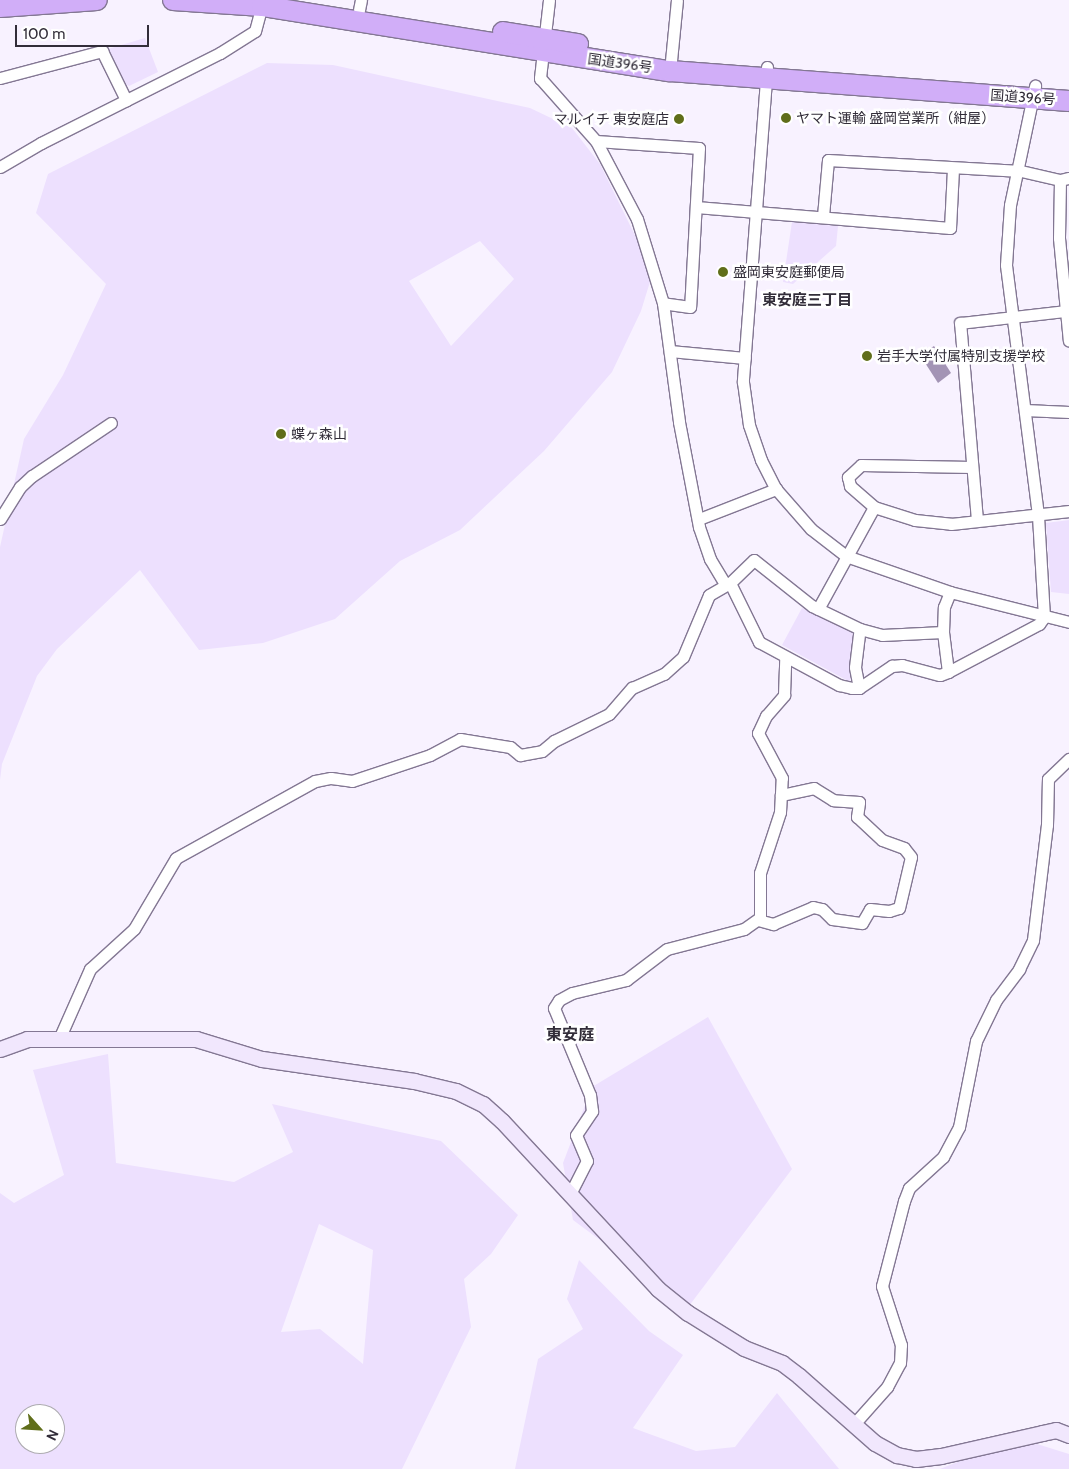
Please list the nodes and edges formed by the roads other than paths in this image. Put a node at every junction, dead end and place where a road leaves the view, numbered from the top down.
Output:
1 (98, 0) edge
2 (173, 0) edge
3 (296, 0) edge
4 (549, 0) edge
5 (677, 0) edge
6 (263, 3) edge
7 (360, 5) edge
8 (0, 7) edge
9 (542, 45) junction
10 (671, 64) junction
11 (766, 72) junction
12 (0, 78) edge
13 (1069, 90) edge
14 (1033, 92) junction
15 (126, 100) junction
16 (1069, 101) edge
17 (596, 141) junction
18 (0, 167) edge
19 (953, 169) junction
20 (1016, 173) junction
21 (1065, 179) edge
22 (696, 207) junction
23 (756, 211) junction
24 (823, 216) junction
25 (1064, 238) edge
26 (663, 303) junction
27 (1065, 312) junction
28 (1013, 317) junction
29 (1069, 341) edge
30 (670, 351) junction
31 (744, 358) junction
32 (1025, 410) junction
33 (1069, 412) edge
34 (111, 423) dead end
35 (972, 467) junction
36 (776, 489) junction
37 (874, 507) junction
38 (1069, 511) edge
39 (1038, 516) junction
40 (0, 519) edge
41 (698, 519) junction
42 (977, 520) junction
43 (846, 556) junction
44 (727, 584) junction
45 (950, 592) junction
46 (818, 609) junction
47 (1044, 617) junction
48 (1069, 622) edge
49 (860, 629) junction
50 (943, 632) junction
51 (785, 658) junction
52 (948, 672) junction
53 (859, 688) junction
54 (1069, 759) edge
55 (781, 795) junction
56 (758, 920) junction
57 (59, 1039) junction
58 (0, 1048) edge
59 (570, 1194) junction
60 (854, 1424) junction
61 (1069, 1435) edge

1 - 8 highway
2 - 6 highway, 国道396号
3 - 7 highway, 国道396号
4 - 9 street
5 - 10 street
6 - 9 highway, 国道396号
6 - 15 street
7 - 9 highway, 国道396号
9 - 10 highway, 国道396号
9 - 17 street
10 - 11 highway, 国道396号
11 - 14 highway, 国道396号
11 - 23 street
12 - 15 street
13 - 14 highway, 国道396号
14 - 16 highway, 国道396号
14 - 20 street
15 - 18 street
17 - 22 street
17 - 26 street
19 - 20 street
19 - 24 street
19 - 24 street
20 - 21 street
20 - 28 street
21 - 25 street
22 - 23 street
22 - 26 street
23 - 24 street
23 - 31 street
25 - 27 street
26 - 30 street
27 - 28 street
27 - 29 street
28 - 32 street
28 - 35 street
30 - 31 street
30 - 41 street
31 - 36 street
32 - 33 street
32 - 39 street
34 - 40 street
35 - 37 street
35 - 42 street
36 - 41 street
36 - 43 street
37 - 42 street
37 - 43 street
38 - 39 street
39 - 42 street
39 - 47 street
41 - 44 street
43 - 45 street
43 - 46 street
44 - 46 street
44 - 51 street
44 - 57 street
45 - 47 street
45 - 50 street
46 - 49 street
47 - 48 street
47 - 52 street
49 - 50 street
49 - 53 street
50 - 52 street
51 - 53 street
51 - 55 street
52 - 53 street
54 - 60 street
55 - 56 street
55 - 56 street
56 - 59 street
57 - 58 street
57 - 59 street
59 - 60 street
60 - 61 street

